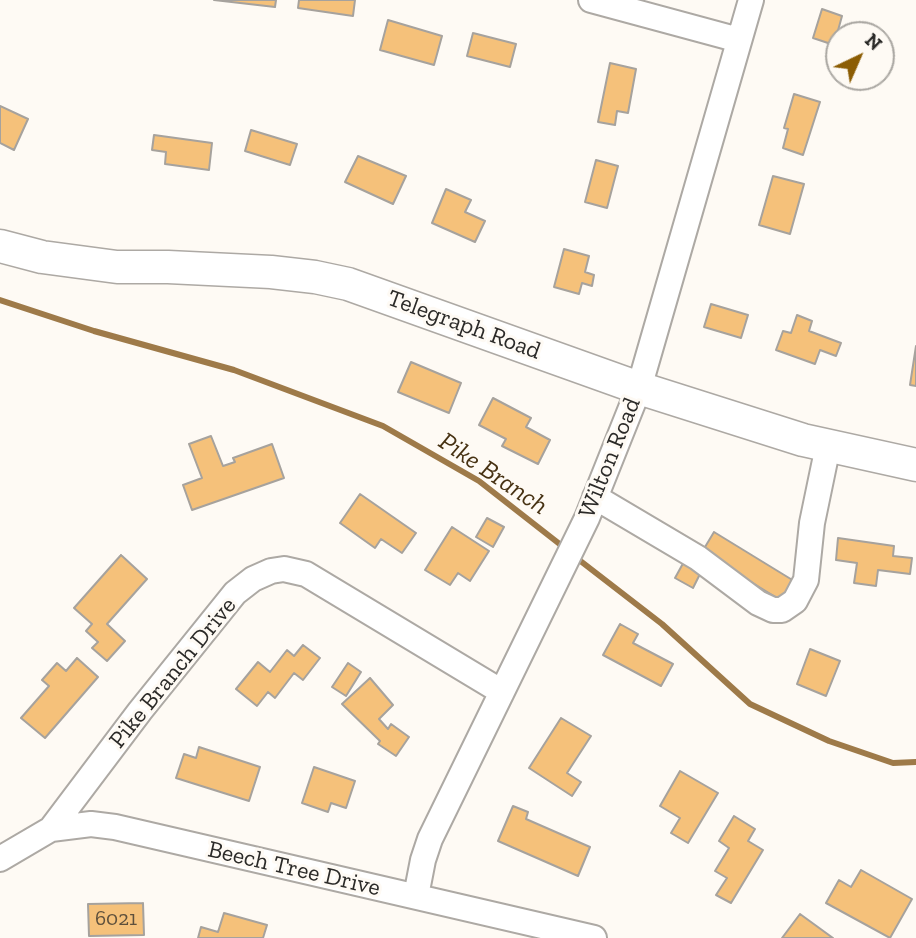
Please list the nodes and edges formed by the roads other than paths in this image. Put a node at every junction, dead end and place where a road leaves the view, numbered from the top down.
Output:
1 (591, 0) edge
2 (751, 0) edge
3 (739, 40) junction
4 (0, 246) edge
5 (639, 387) junction
6 (828, 446) junction
7 (916, 465) edge
8 (595, 497) junction
9 (502, 692) junction
10 (51, 829) junction
11 (0, 859) edge
12 (416, 896) junction
13 (594, 938) edge

1 - 3 street
2 - 3 street, Wilton Road
3 - 5 street, Wilton Road
4 - 5 main road, Telegraph Road
5 - 6 main road, Telegraph Road
5 - 8 street, Wilton Road
6 - 7 main road, Telegraph Road
6 - 8 street
8 - 9 street, Wilton Road
9 - 10 street, Pike Branch Drive
9 - 12 street, Wilton Road
10 - 11 street, Beech Tree Drive
10 - 12 street, Beech Tree Drive
12 - 13 street, Beech Tree Drive

